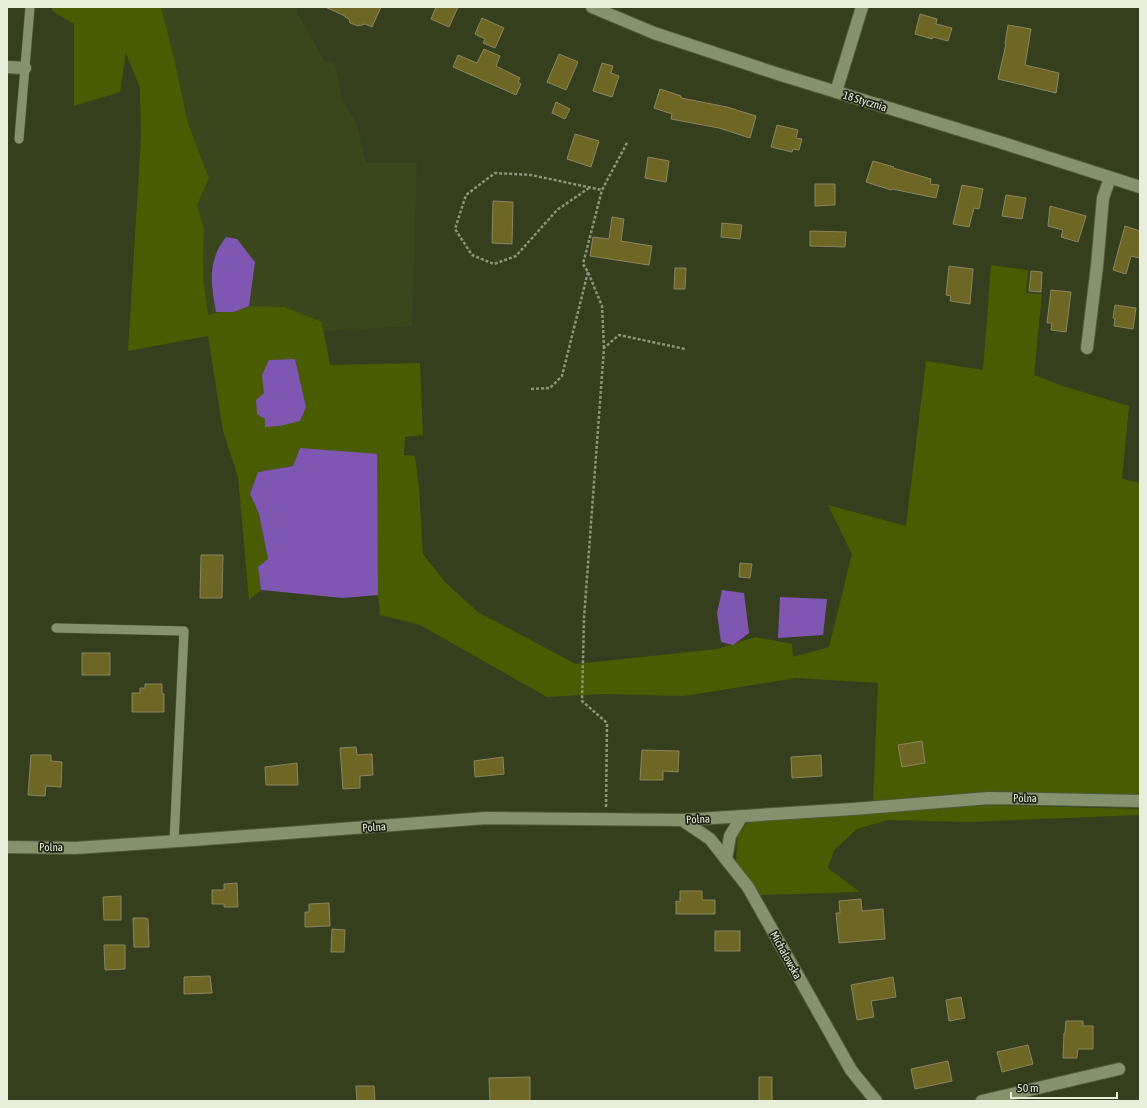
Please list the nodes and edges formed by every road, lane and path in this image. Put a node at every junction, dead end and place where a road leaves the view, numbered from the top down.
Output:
1 (30, 7) edge
2 (592, 7) edge
3 (862, 7) edge
4 (7, 67) edge
5 (25, 68) junction
6 (836, 92) junction
7 (19, 138) dead end
8 (628, 141) dead end
9 (1110, 178) junction
10 (1140, 187) edge
11 (590, 188) junction
12 (602, 190) junction
13 (588, 272) junction
14 (604, 348) junction
15 (1087, 348) dead end
16 (685, 349) dead end
17 (532, 389) dead end
18 (56, 628) dead end
19 (1140, 801) edge
20 (742, 816) junction
21 (606, 819) junction
22 (682, 820) junction
23 (174, 842) junction
24 (7, 847) edge
25 (726, 859) junction
26 (1119, 1069) dead end
27 (876, 1101) edge
28 (982, 1101) edge

1 - 5 lane
2 - 6 street, 18 Stycznia
3 - 6 street
4 - 5 street
5 - 7 lane
6 - 9 street, 18 Stycznia
8 - 12 path
9 - 10 street, 18 Stycznia
9 - 15 street
11 - 11 path
11 - 12 path
12 - 13 path
13 - 14 path
13 - 17 path
14 - 16 path
14 - 21 path
18 - 23 lane
19 - 20 street, Polna
20 - 22 street, Polna
20 - 25 street
21 - 22 street, Polna
21 - 23 street, Polna
22 - 25 street, Michałowska
23 - 24 street, Polna
25 - 27 street, Michałowska
26 - 28 street

